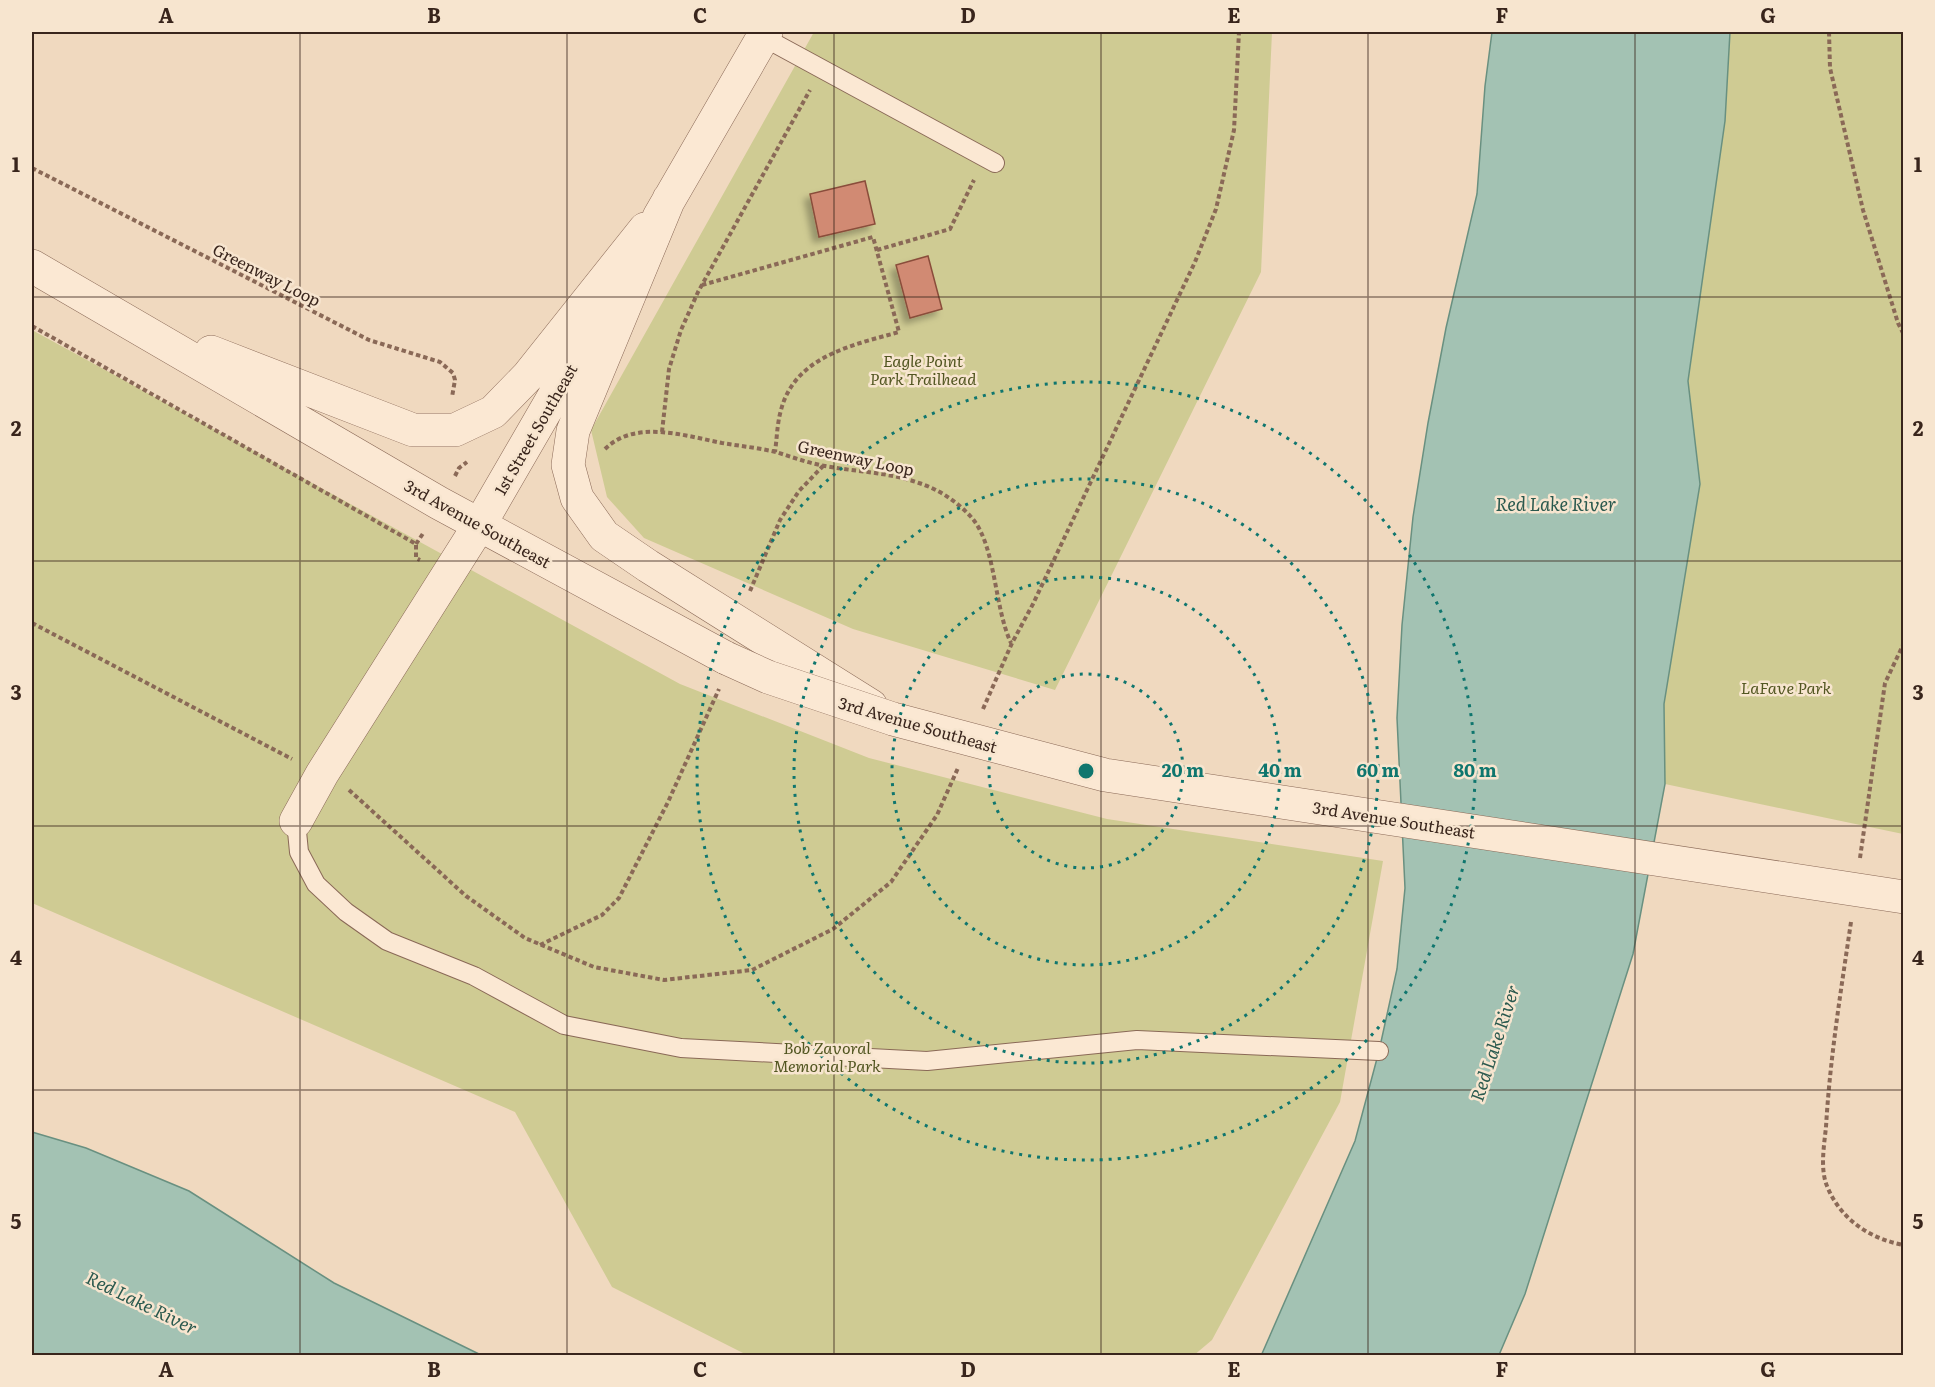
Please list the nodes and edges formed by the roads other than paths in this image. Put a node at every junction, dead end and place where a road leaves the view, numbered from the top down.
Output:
1 (765, 34) edge
2 (990, 160) road end
3 (669, 199) junction
4 (32, 266) edge
5 (109, 311) junction
6 (480, 524) junction
7 (893, 719) junction
8 (296, 821) joint
9 (1904, 897) edge
10 (1379, 1051) dead end

1 - 2 lane
1 - 3 street, 1st Street Southeast
3 - 5 street
3 - 6 street, 1st Street Southeast
3 - 7 street, bridge
4 - 5 street, 3rd Avenue Southeast
5 - 6 street, 3rd Avenue Southeast
6 - 7 street, 3rd Avenue Southeast, bridge
6 - 8 street, 1st Street Southeast
7 - 9 street, 3rd Avenue Southeast, bridge
8 - 10 lane

